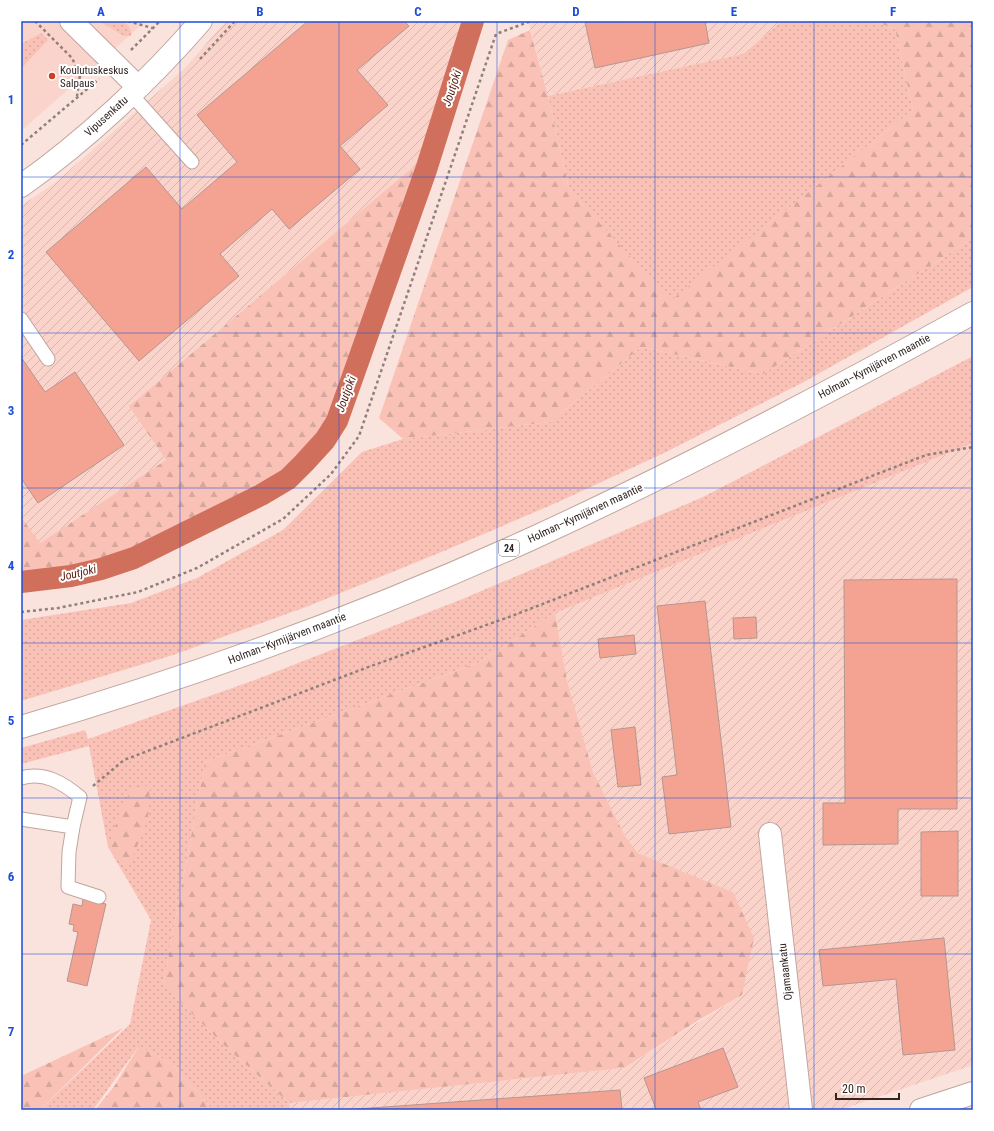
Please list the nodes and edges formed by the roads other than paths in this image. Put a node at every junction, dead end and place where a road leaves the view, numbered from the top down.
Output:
1 (72, 21) edge
2 (201, 21) edge
3 (134, 90) junction
4 (192, 162) dead end
5 (21, 186) edge
6 (973, 313) edge
7 (21, 319) edge
8 (48, 359) dead end
9 (21, 727) edge
10 (21, 778) edge
11 (21, 819) edge
12 (73, 827) junction
13 (770, 834) dead end
14 (99, 897) dead end
15 (973, 1093) edge
16 (800, 1110) edge
17 (921, 1110) edge

1 - 3 main road
2 - 3 main road, Vipusenkatu
3 - 4 lane
3 - 5 main road, Vipusenkatu
6 - 9 main road, Holman–Kymijärven maantie / 24
7 - 8 lane
10 - 12 lane
11 - 12 lane
12 - 14 lane
13 - 16 main road, Ojamaankatu
15 - 17 main road

